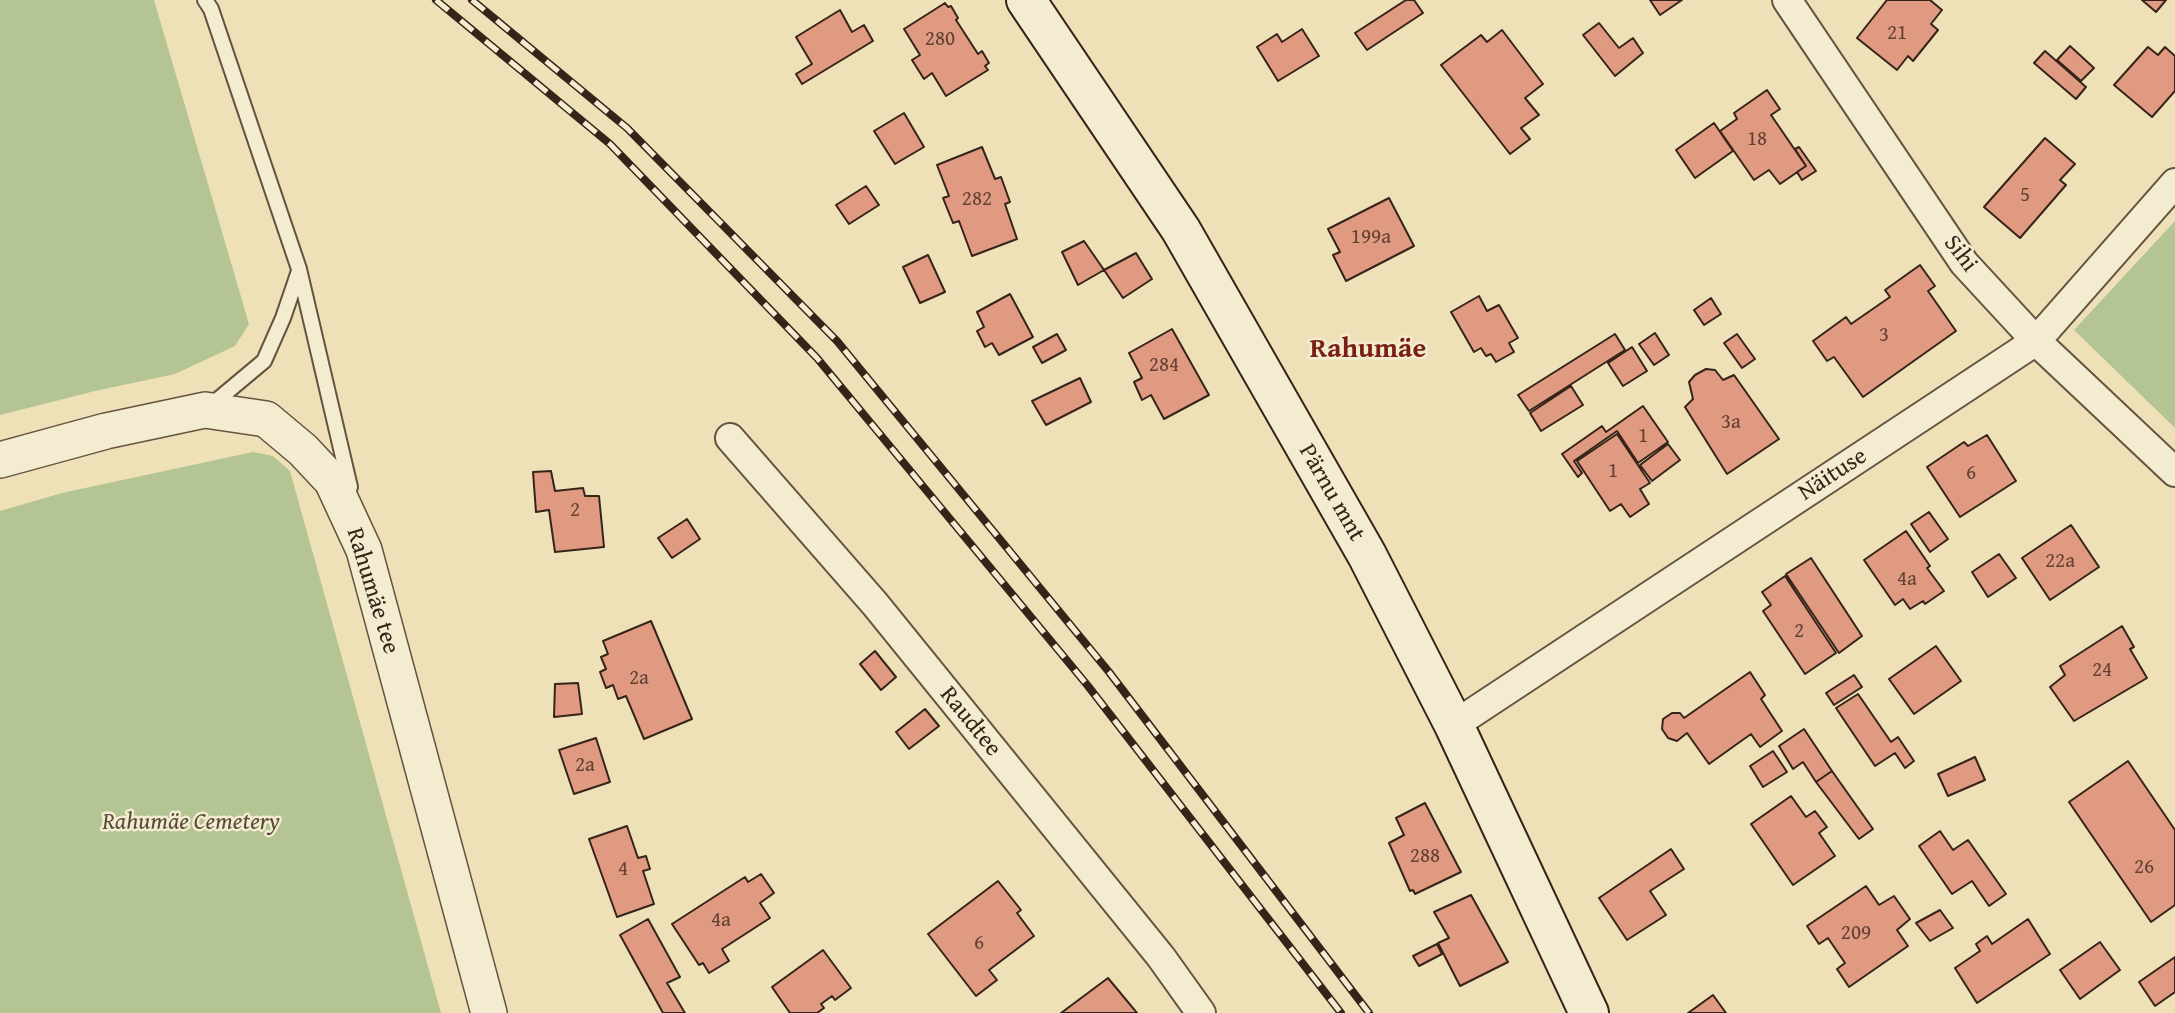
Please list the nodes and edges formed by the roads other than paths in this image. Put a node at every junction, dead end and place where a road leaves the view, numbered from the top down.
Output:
1 (205, 0) edge
2 (1026, 0) edge
3 (1787, 0) edge
4 (2175, 183) edge
5 (299, 269) junction
6 (2036, 341) junction
7 (205, 410) junction
8 (730, 438) dead end
9 (0, 460) edge
10 (2175, 472) edge
11 (364, 550) junction
12 (1454, 725) junction
13 (489, 1013) edge
14 (1201, 1013) edge
15 (1589, 1013) edge

1 - 5 lane
2 - 12 main road, Pärnu mnt
3 - 6 street, Sihi
4 - 6 street, Näituse
5 - 7 lane
5 - 11 lane
6 - 10 street, Sihi
6 - 12 street, Näituse
7 - 9 street, Rahumäe tee
7 - 11 street, Rahumäe tee
8 - 14 street, Raudtee
11 - 13 street, Rahumäe tee
12 - 15 main road, Pärnu mnt

